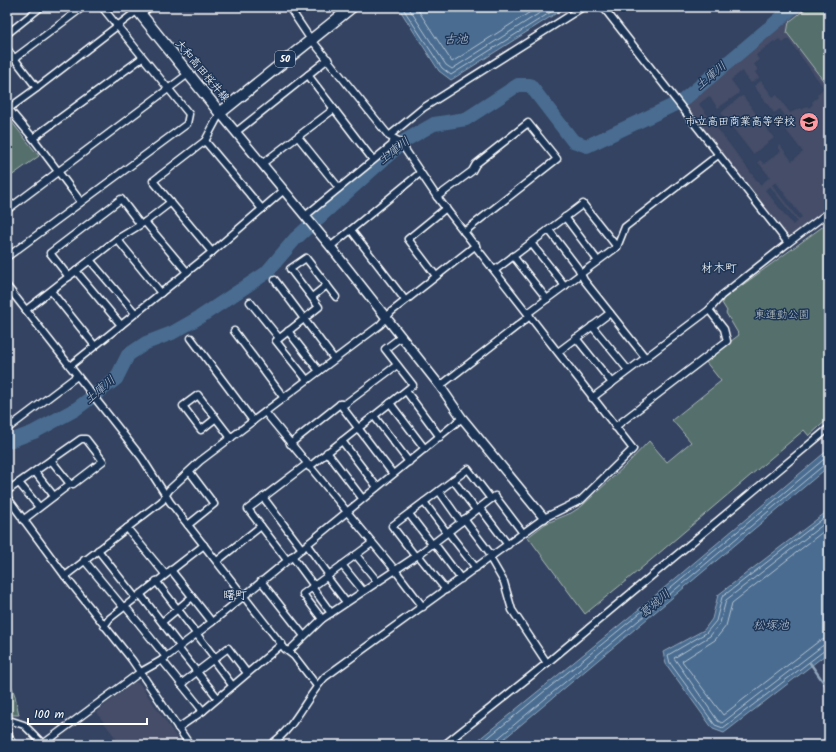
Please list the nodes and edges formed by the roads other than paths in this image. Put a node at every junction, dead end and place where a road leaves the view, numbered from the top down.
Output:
1 (42, 7) edge
2 (83, 7) edge
3 (102, 7) edge
4 (150, 7) edge
5 (289, 7) edge
6 (352, 7) edge
7 (583, 7) edge
8 (603, 7) edge
9 (138, 10) edge
10 (117, 26) junction
11 (7, 34) edge
12 (312, 38) junction
13 (7, 49) edge
14 (15, 58) junction
15 (142, 58) junction
16 (328, 59) junction
17 (188, 74) junction
18 (308, 75) junction
19 (38, 88) junction
20 (168, 90) junction
21 (8, 108) edge
22 (334, 109) junction
23 (220, 113) junction
24 (236, 132) junction
25 (298, 136) junction
26 (34, 138) junction
27 (394, 139) junction
28 (205, 141) junction
29 (718, 155) junction
30 (373, 160) junction
31 (263, 163) junction
32 (419, 171) junction
33 (58, 172) junction
34 (339, 188) junction
35 (284, 190) junction
36 (437, 197) junction
37 (81, 202) junction
38 (171, 202) junction
39 (446, 208) junction
40 (262, 209) junction
41 (7, 210) edge
42 (829, 212) edge
43 (305, 217) junction
44 (566, 217) junction
45 (142, 223) junction
46 (350, 230) junction
47 (549, 230) junction
48 (464, 232) junction
49 (117, 239) junction
50 (531, 243) junction
51 (788, 243) junction
52 (476, 245) junction
53 (330, 247) junction
54 (617, 247) junction
55 (212, 252) junction
56 (513, 256) junction
57 (7, 257) edge
58 (90, 260) junction
59 (598, 261) junction
60 (495, 270) junction
61 (76, 271) junction
62 (187, 272) junction
63 (581, 274) junction
64 (436, 276) junction
65 (69, 277) junction
66 (275, 280) dead end
67 (327, 285) junction
68 (7, 286) edge
69 (565, 286) junction
70 (51, 291) junction
71 (161, 293) junction
72 (312, 297) junction
73 (336, 297) dead end
74 (547, 299) junction
75 (405, 300) junction
76 (250, 302) dead end
77 (26, 310) junction
78 (709, 310) junction
79 (135, 313) junction
80 (610, 313) junction
81 (529, 314) junction
82 (304, 319) junction
83 (386, 319) junction
84 (120, 325) junction
85 (592, 326) junction
86 (234, 331) dead end
87 (288, 331) junction
88 (401, 337) junction
89 (191, 338) dead end
90 (279, 338) junction
91 (576, 338) junction
92 (95, 346) junction
93 (558, 352) junction
94 (645, 357) junction
95 (334, 360) junction
96 (397, 365) junction
97 (70, 366) junction
98 (628, 370) junction
99 (318, 371) junction
100 (77, 376) junction
101 (307, 380) junction
102 (612, 383) junction
103 (440, 386) junction
104 (406, 391) junction
105 (284, 398) junction
106 (592, 398) junction
107 (390, 403) junction
108 (340, 404) junction
109 (265, 412) junction
110 (374, 416) junction
111 (216, 418) junction
112 (462, 418) junction
113 (253, 421) junction
114 (615, 427) junction
115 (358, 428) junction
116 (829, 428) edge
117 (7, 429) edge
118 (440, 437) junction
119 (231, 438) junction
120 (342, 441) junction
121 (290, 444) junction
122 (425, 449) junction
123 (327, 452) junction
124 (51, 460) junction
125 (409, 462) junction
126 (308, 466) junction
127 (35, 472) junction
128 (190, 472) junction
129 (393, 474) junction
130 (453, 480) junction
131 (20, 483) junction
132 (70, 484) junction
133 (377, 487) junction
134 (7, 491) edge
135 (438, 491) junction
136 (166, 495) junction
137 (54, 496) junction
138 (7, 497) edge
139 (263, 497) junction
140 (362, 498) junction
141 (491, 499) junction
142 (424, 502) junction
143 (39, 508) junction
144 (478, 509) junction
145 (346, 511) junction
146 (409, 514) junction
147 (544, 518) junction
148 (23, 520) junction
149 (463, 521) junction
150 (188, 525) junction
151 (261, 526) junction
152 (127, 528) junction
153 (448, 532) junction
154 (524, 533) junction
155 (372, 543) junction
156 (433, 544) junction
157 (204, 545) junction
158 (508, 545) junction
159 (304, 547) junction
160 (98, 550) junction
161 (356, 555) junction
162 (416, 556) junction
163 (491, 557) junction
164 (289, 558) junction
165 (84, 560) junction
166 (217, 561) junction
167 (342, 565) junction
168 (476, 568) junction
169 (171, 570) junction
170 (394, 570) junction
171 (165, 574) junction
172 (65, 576) junction
173 (328, 576) junction
174 (461, 579) junction
175 (156, 581) junction
176 (261, 581) junction
177 (377, 582) junction
178 (313, 587) junction
179 (446, 590) junction
180 (363, 591) junction
181 (244, 594) junction
182 (138, 596) junction
183 (192, 597) junction
184 (346, 602) junction
185 (124, 606) junction
186 (423, 607) junction
187 (177, 609) junction
188 (331, 613) junction
189 (322, 619) junction
190 (162, 622) junction
191 (212, 622) junction
192 (104, 626) junction
193 (196, 634) junction
194 (304, 636) junction
195 (282, 644) junction
196 (179, 647) junction
197 (290, 651) junction
198 (164, 658) junction
199 (214, 659) junction
200 (548, 664) junction
201 (197, 672) junction
202 (139, 673) junction
203 (247, 673) junction
204 (181, 684) junction
205 (232, 685) junction
206 (317, 686) junction
207 (217, 697) junction
208 (203, 711) junction
209 (12, 721) dead end
210 (178, 728) junction
211 (190, 745) edge
212 (270, 745) edge
213 (444, 745) edge

1 - 11 street
2 - 14 street
3 - 10 street
4 - 9 street
5 - 12 street
6 - 12 main road, 大和高田桜井線 / 50
7 - 27 street
8 - 29 street
9 - 10 street
9 - 17 main road, 大和高田桜井線
10 - 15 street
10 - 19 street
12 - 16 street
12 - 23 main road, 大和高田桜井線 / 50
13 - 14 street
14 - 19 street
15 - 20 street
15 - 26 street
16 - 18 street
16 - 27 street
17 - 20 street
17 - 23 main road, 大和高田桜井線
18 - 22 street
18 - 24 street
19 - 21 street
20 - 33 street
20 - 37 street
21 - 26 street
22 - 25 street
22 - 30 street
23 - 24 street
23 - 28 street
24 - 31 street
25 - 31 street
25 - 34 street
26 - 33 street
27 - 30 street
27 - 32 street
28 - 38 street
28 - 40 street
29 - 51 street
29 - 54 street
30 - 34 street
31 - 35 street
32 - 36 street
32 - 46 street
33 - 37 street
33 - 41 street
34 - 43 street
35 - 40 street
35 - 43 street
36 - 39 street
36 - 48 street
37 - 57 street
38 - 45 street
38 - 55 street
39 - 48 street
39 - 64 street
40 - 55 street
42 - 51 street
43 - 53 street
44 - 47 street
44 - 54 street
44 - 59 street
45 - 49 street
45 - 62 street
45 - 65 street
46 - 53 street
46 - 75 street
47 - 50 street
47 - 63 street
48 - 52 street
49 - 58 street
49 - 71 street
50 - 56 street
50 - 69 street
51 - 78 street
52 - 60 street
52 - 64 street
53 - 83 street
54 - 59 street
55 - 62 street
56 - 60 street
56 - 74 street
58 - 61 street
58 - 79 street
59 - 63 street
60 - 81 street
61 - 65 street
61 - 84 street
62 - 71 street
63 - 69 street
63 - 80 street
64 - 75 street
65 - 70 street
66 - 82 street
67 - 72 street
67 - 72 street
67 - 73 street
68 - 77 street
69 - 74 street
70 - 77 street
70 - 92 street
71 - 79 street
72 - 82 street
74 - 81 street
75 - 83 street
76 - 90 street
77 - 97 street
78 - 94 street
78 - 114 street
79 - 84 street
80 - 85 street
80 - 94 street
81 - 93 street
81 - 103 street
82 - 87 street
82 - 95 street
83 - 88 street
83 - 95 street
84 - 92 street
85 - 91 street
85 - 98 street
86 - 105 street
87 - 90 street
87 - 99 street
88 - 96 street
88 - 103 street
89 - 113 street
90 - 101 street
91 - 93 street
91 - 102 street
92 - 97 street
93 - 106 street
94 - 98 street
95 - 99 street
96 - 104 street
96 - 108 street
97 - 100 street
98 - 102 street
99 - 101 street
100 - 117 street
100 - 136 street
101 - 105 street
102 - 106 street
103 - 112 street
104 - 107 street
104 - 118 street
105 - 109 street
106 - 114 street
107 - 110 street
107 - 122 street
108 - 115 street
108 - 121 street
109 - 113 street
109 - 121 street
110 - 115 street
110 - 125 street
111 - 111 street
111 - 119 street
112 - 118 street
112 - 147 street
113 - 119 street
114 - 147 street
115 - 120 street
115 - 129 street
116 - 200 street
118 - 122 street
119 - 128 street
120 - 123 street
120 - 133 street
121 - 126 street
122 - 125 street
123 - 126 street
123 - 140 street
124 - 127 street
124 - 132 street
124 - 132 street
125 - 129 street
126 - 139 street
126 - 145 street
127 - 131 street
127 - 137 street
128 - 136 street
128 - 150 street
129 - 133 street
130 - 135 street
130 - 141 street
130 - 144 street
131 - 134 street
131 - 143 street
132 - 137 street
133 - 140 street
135 - 142 street
135 - 149 street
136 - 150 street
136 - 152 street
137 - 143 street
138 - 148 street
139 - 151 street
139 - 159 street
140 - 145 street
141 - 144 street
141 - 154 street
142 - 146 street
142 - 153 street
143 - 148 street
144 - 149 street
144 - 158 street
145 - 155 street
145 - 159 street
146 - 156 street
146 - 162 street
147 - 154 street
148 - 172 street
149 - 153 street
149 - 163 street
150 - 157 street
151 - 164 street
151 - 166 street
152 - 160 street
152 - 171 street
153 - 156 street
153 - 168 street
154 - 158 street
155 - 161 street
155 - 170 street
156 - 162 street
156 - 174 street
157 - 166 street
157 - 169 street
158 - 163 street
159 - 164 street
159 - 173 street
160 - 165 street
160 - 182 street
161 - 167 street
161 - 177 street
162 - 170 street
162 - 179 street
163 - 168 street
163 - 200 street
164 - 176 street
164 - 178 street
165 - 172 street
165 - 185 street
166 - 181 street
167 - 173 street
167 - 180 street
168 - 174 street
169 - 171 street
169 - 183 street
170 - 177 street
170 - 186 street
171 - 175 street
172 - 192 street
173 - 178 street
173 - 184 street
174 - 179 street
175 - 182 street
175 - 187 street
176 - 181 street
176 - 194 street
177 - 180 street
178 - 188 street
178 - 189 street
179 - 186 street
180 - 184 street
181 - 191 street
181 - 195 street
182 - 185 street
182 - 190 street
183 - 187 street
183 - 191 street
184 - 188 street
185 - 192 street
185 - 198 street
186 - 206 street
187 - 190 street
187 - 193 street
188 - 189 street
189 - 194 street
190 - 196 street
191 - 193 street
192 - 202 street
193 - 196 street
193 - 199 street
194 - 197 street
195 - 197 street
195 - 203 street
196 - 198 street
196 - 201 street
197 - 206 street
198 - 202 street
198 - 204 street
199 - 201 street
199 - 203 street
199 - 205 street
200 - 213 street
201 - 204 street
201 - 207 street
202 - 209 street
202 - 210 street
203 - 205 street
204 - 208 street
205 - 207 street
206 - 212 street
207 - 208 street
208 - 210 street
210 - 211 street

